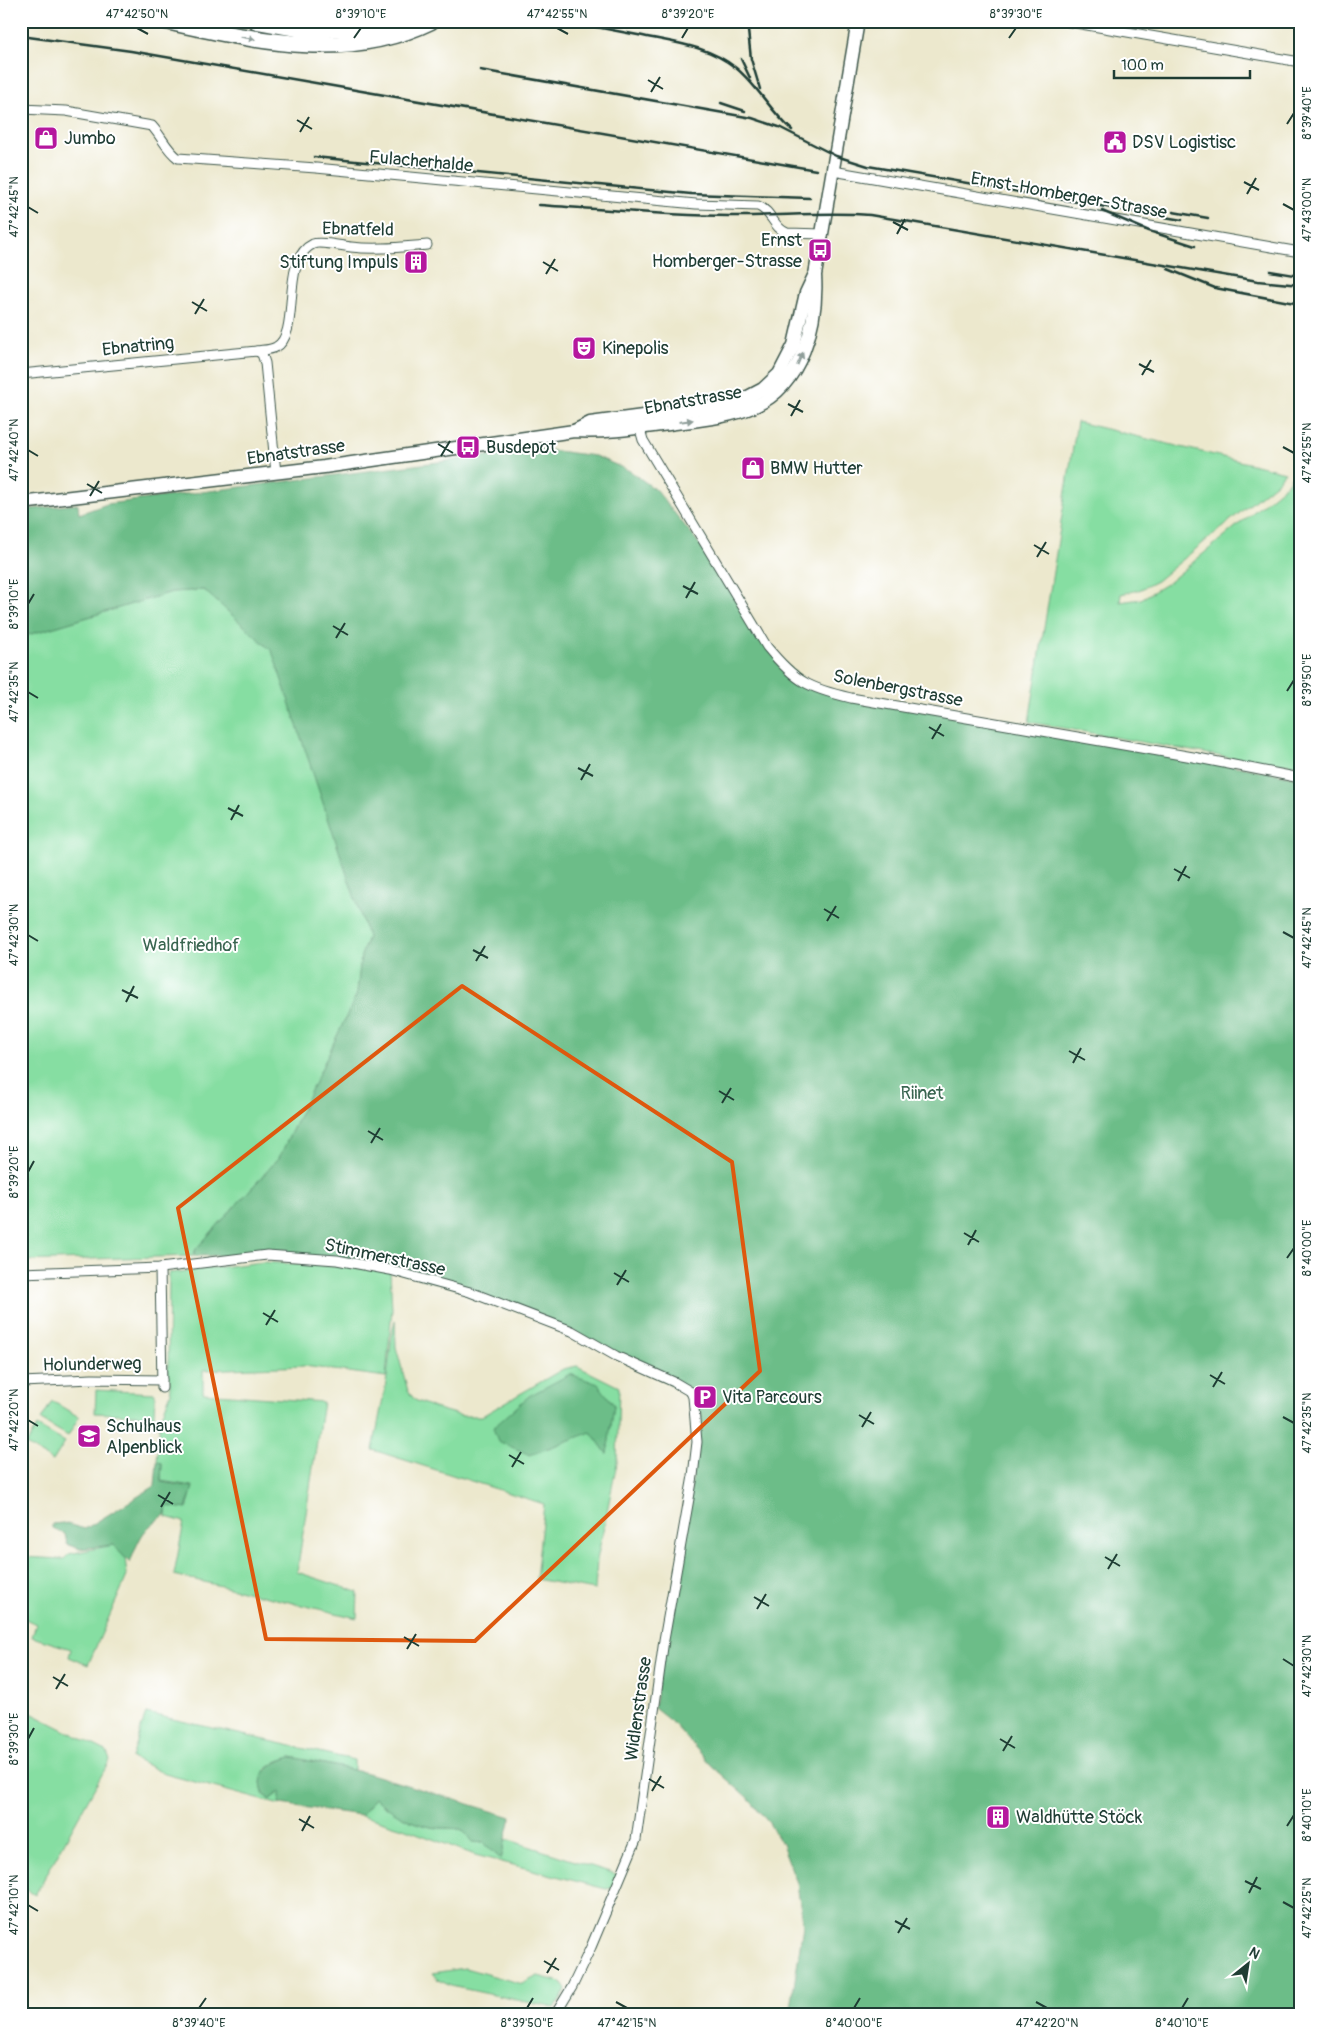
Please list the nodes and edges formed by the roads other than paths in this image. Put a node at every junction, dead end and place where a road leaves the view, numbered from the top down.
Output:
1 (166, 21) edge
2 (257, 21) edge
3 (311, 21) edge
4 (391, 21) edge
5 (431, 21) edge
6 (858, 21) edge
7 (1064, 21) edge
8 (350, 28) junction
9 (1300, 62) edge
10 (21, 109) edge
11 (833, 171) junction
12 (823, 234) junction
13 (427, 245) dead end
14 (1300, 252) edge
15 (275, 348) joint
16 (257, 351) junction
17 (21, 374) edge
18 (638, 422) junction
19 (276, 473) junction
20 (21, 503) edge
21 (1300, 778) edge
22 (160, 1268) junction
23 (21, 1273) edge
24 (21, 1382) edge
25 (692, 1392) joint
26 (554, 2015) edge

1 -> 5 highway
2 - 8 highway
3 - 8 highway
4 - 8 highway
6 - 11 street, Ebnatstrasse
7 - 9 street
10 - 12 street, Fulacherhalde
11 - 12 street, Ebnatstrasse
11 - 14 street, Ernst-Homberger-Strasse
12 - 18 street, Ebnatstrasse
13 - 15 street, Ebnatfeld
15 - 16 street, Ebnatring
16 - 17 street, Ebnatring
16 - 19 street
18 - 19 street, Ebnatstrasse
18 - 21 street, Solenbergstrasse
19 - 20 street, Ebnatstrasse
22 - 23 street, Stimmerstrasse
22 - 24 street, Holunderweg
22 - 25 street, Stimmerstrasse
25 - 26 street, Widlenstrasse

